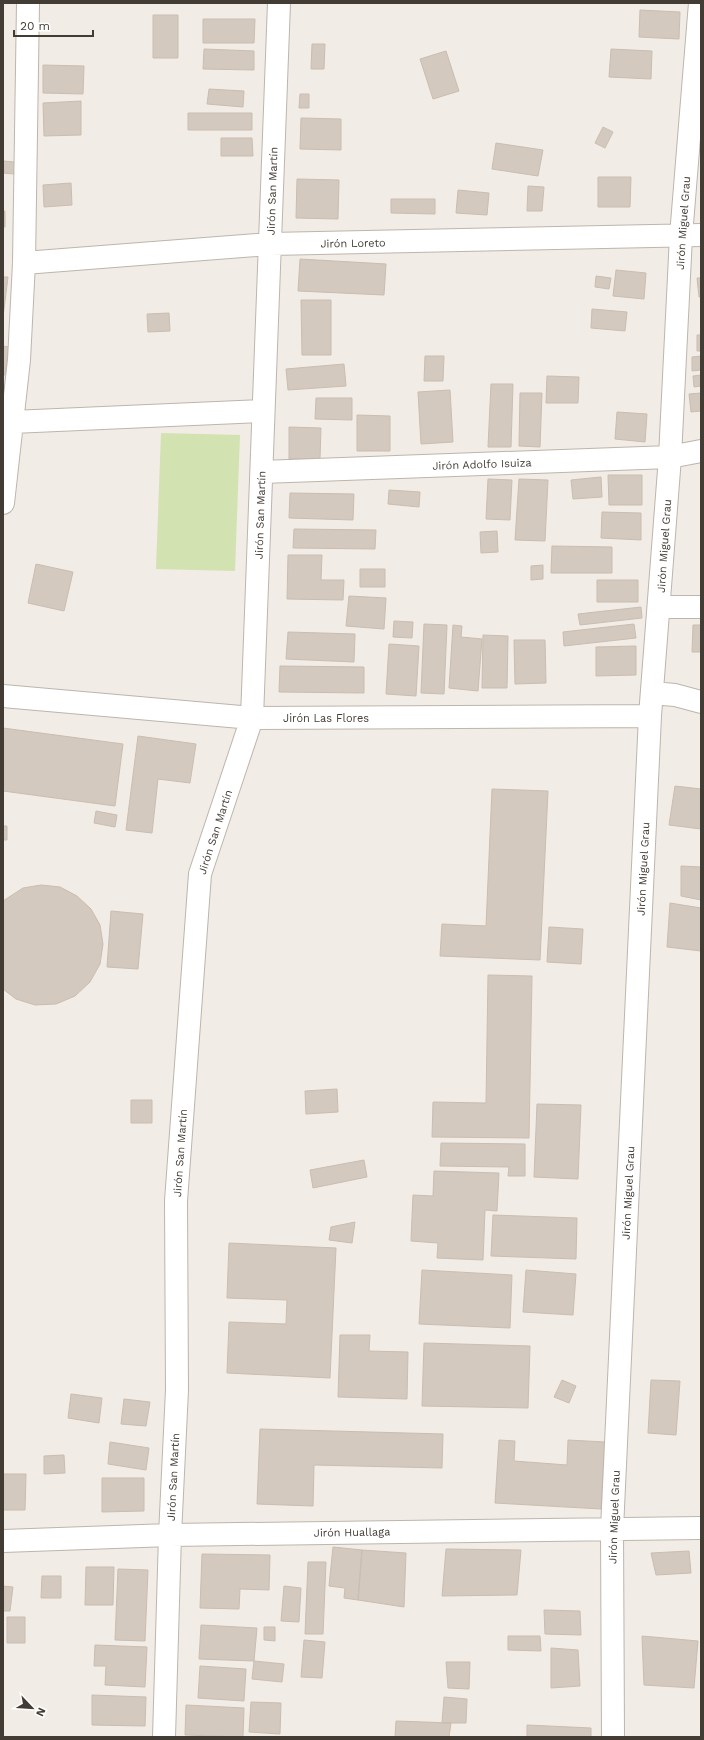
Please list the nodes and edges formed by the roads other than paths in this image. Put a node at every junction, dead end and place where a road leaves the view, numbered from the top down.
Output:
1 (28, 3) edge
2 (279, 3) edge
3 (700, 3) edge
4 (691, 236) edge
5 (270, 244) junction
6 (24, 263) junction
7 (263, 411) junction
8 (12, 422) junction
9 (701, 452) edge
10 (670, 457) junction
11 (262, 472) junction
12 (3, 503) edge
13 (660, 607) junction
14 (701, 607) edge
15 (652, 693) junction
16 (3, 696) edge
17 (701, 702) edge
18 (650, 716) junction
19 (252, 718) junction
20 (701, 1528) edge
21 (612, 1529) junction
22 (170, 1535) junction
23 (3, 1541) edge
24 (164, 1737) edge
25 (613, 1737) edge

1 - 6 street
2 - 5 street, Jirón San Martín
3 - 4 street, Jirón Miguel Grau
4 - 5 street, Jirón Loreto
4 - 10 street, Jirón Miguel Grau
5 - 6 street, Jirón Loreto
5 - 7 street, Jirón San Martín
6 - 8 street
7 - 8 street
7 - 11 street, Jirón San Martín
8 - 12 street
9 - 10 street, Jirón Adolfo Isuiza
10 - 11 street, Jirón Adolfo Isuiza
10 - 13 street, Jirón Miguel Grau
11 - 19 street, Jirón San Martín
13 - 14 street
13 - 15 street, Jirón Miguel Grau
15 - 17 street
15 - 18 street, Jirón Miguel Grau
16 - 19 street, Jirón Las Flores
18 - 19 street, Jirón Las Flores
18 - 21 street, Jirón Miguel Grau
19 - 22 street, Jirón San Martín
20 - 21 street, Jirón Huallaga
21 - 22 street, Jirón Huallaga
21 - 25 street, Jirón Miguel Grau
22 - 23 street, Jirón Huallaga
22 - 24 street, Jirón San Martín

